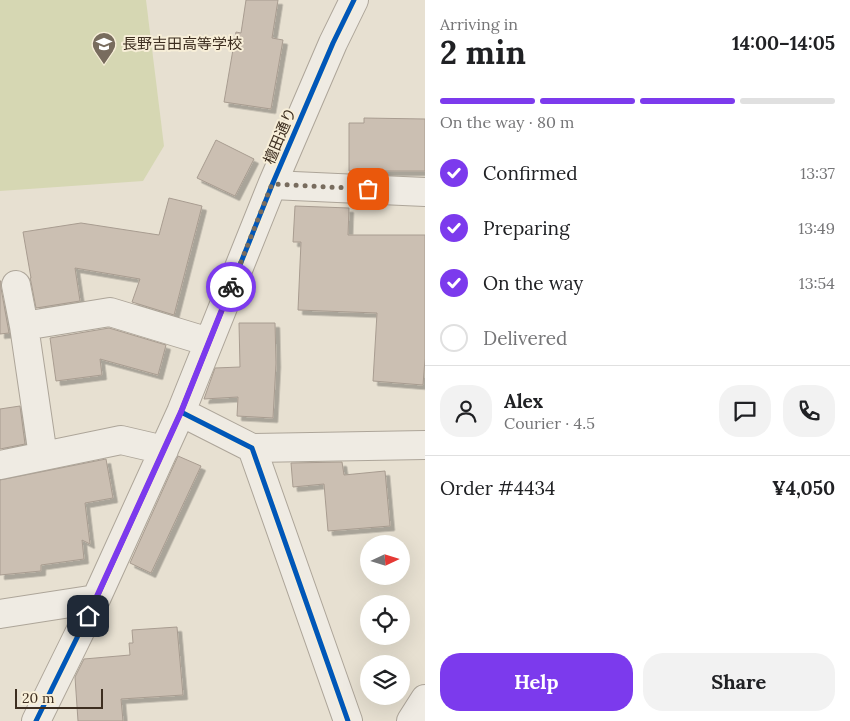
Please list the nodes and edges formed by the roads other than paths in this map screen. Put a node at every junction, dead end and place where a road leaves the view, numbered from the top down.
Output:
1 (354, 0) edge
2 (272, 184) junction
3 (425, 192) edge
4 (16, 285) dead end
5 (24, 326) junction
6 (209, 342) junction
7 (181, 412) junction
8 (425, 445) edge
9 (252, 448) junction
10 (164, 450) junction
11 (44, 456) junction
12 (0, 465) edge
13 (96, 598) junction
14 (0, 614) edge
15 (425, 699) edge
16 (36, 721) edge
17 (348, 721) edge
18 (411, 721) edge

1 - 2 street, 檀田通り
2 - 3 street
2 - 6 street, 檀田通り
4 - 5 street
5 - 6 street
5 - 11 street
6 - 7 street, 檀田通り
7 - 9 street
7 - 10 street, 檀田通り
8 - 9 street
9 - 17 street
10 - 11 street
10 - 13 street, 檀田通り
11 - 12 street
13 - 14 street
13 - 16 street, 檀田通り
15 - 18 street

